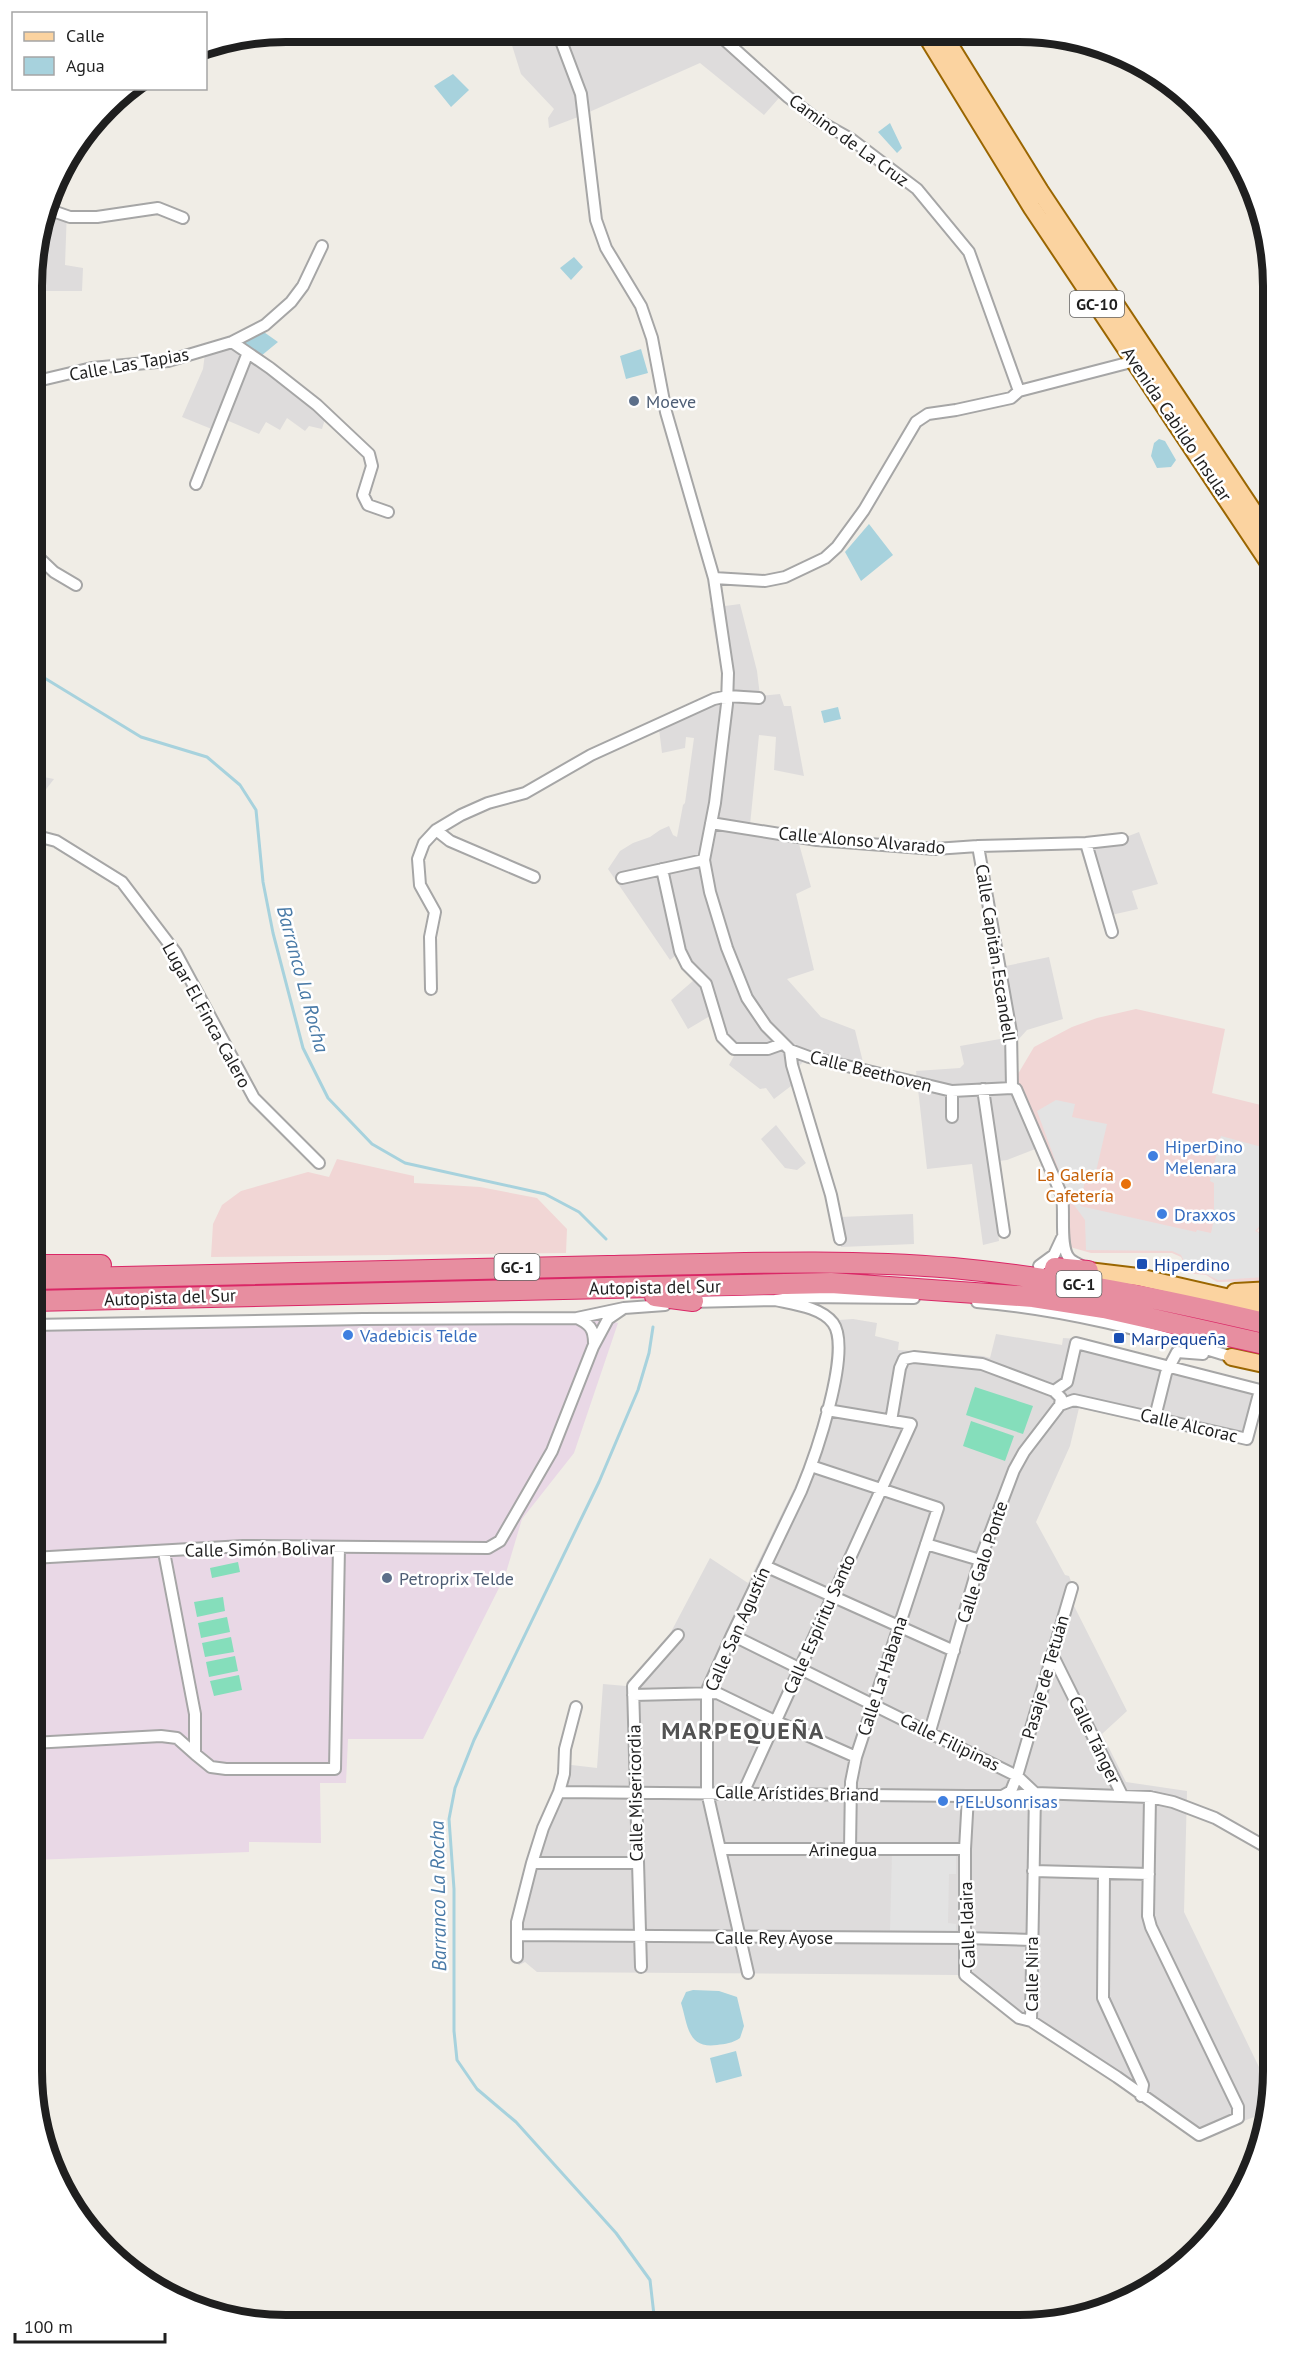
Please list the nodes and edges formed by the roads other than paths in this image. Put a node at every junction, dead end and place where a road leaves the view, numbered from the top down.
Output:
1 (561, 42) edge
2 (727, 42) edge
3 (930, 42) edge
4 (948, 42) edge
5 (54, 211) edge
6 (183, 218) dead end
7 (322, 246) dead end
8 (232, 342) junction
9 (247, 355) junction
10 (1135, 361) junction
11 (42, 380) edge
12 (1019, 391) junction
13 (196, 484) dead end
14 (388, 512) dead end
15 (1263, 526) edge
16 (1263, 554) edge
17 (42, 561) edge
18 (714, 578) junction
19 (75, 585) dead end
20 (728, 696) junction
21 (759, 698) dead end
22 (711, 823) junction
23 (436, 830) junction
24 (42, 837) edge
25 (1122, 839) dead end
26 (1086, 843) junction
27 (978, 846) junction
28 (704, 860) junction
29 (662, 869) junction
30 (534, 877) dead end
31 (622, 878) dead end
32 (1112, 932) dead end
33 (431, 989) dead end
34 (786, 1047) junction
35 (1012, 1088) junction
36 (983, 1089) junction
37 (952, 1090) junction
38 (952, 1117) dead end
39 (319, 1163) dead end
40 (1064, 1229) junction
41 (1004, 1232) dead end
42 (840, 1239) dead end
43 (883, 1263) junction
44 (42, 1265) edge
45 (1039, 1266) junction
46 (1088, 1271) junction
47 (151, 1276) junction
48 (42, 1280) edge
49 (596, 1288) junction
50 (1190, 1288) junction
51 (1263, 1290) edge
52 (775, 1300) junction
53 (42, 1301) edge
54 (693, 1301) junction
55 (1263, 1306) edge
56 (624, 1308) junction
57 (577, 1318) junction
58 (1263, 1322) edge
59 (42, 1325) edge
60 (1263, 1344) edge
61 (594, 1347) junction
62 (1232, 1357) junction
63 (1263, 1364) edge
64 (1168, 1366) junction
65 (1066, 1382) junction
66 (1054, 1391) junction
67 (1074, 1400) junction
68 (1060, 1405) junction
69 (827, 1410) junction
70 (1155, 1417) junction
71 (891, 1420) junction
72 (811, 1466) junction
73 (881, 1488) junction
74 (926, 1544) junction
75 (339, 1547) junction
76 (164, 1552) junction
77 (42, 1558) edge
78 (980, 1560) junction
79 (765, 1566) junction
80 (1071, 1588) dead end
81 (832, 1596) junction
82 (898, 1626) junction
83 (678, 1635) dead end
84 (732, 1635) junction
85 (954, 1651) junction
86 (1052, 1654) junction
87 (800, 1668) junction
88 (707, 1694) junction
89 (633, 1695) junction
90 (872, 1704) junction
91 (576, 1707) dead end
92 (775, 1721) junction
93 (930, 1731) junction
94 (42, 1742) edge
95 (195, 1754) junction
96 (856, 1756) junction
97 (1017, 1776) junction
98 (559, 1792) junction
99 (636, 1792) junction
100 (707, 1792) junction
101 (743, 1793) junction
102 (851, 1793) junction
103 (1035, 1793) junction
104 (1122, 1795) junction
105 (968, 1796) junction
106 (1002, 1796) junction
107 (1150, 1797) junction
108 (1263, 1845) edge
109 (720, 1849) junction
110 (850, 1849) junction
111 (965, 1849) junction
112 (532, 1863) junction
113 (637, 1863) junction
114 (1032, 1871) junction
115 (1104, 1873) junction
116 (1149, 1874) junction
117 (517, 1935) junction
118 (640, 1935) junction
119 (742, 1937) junction
120 (965, 1938) junction
121 (1032, 1940) junction
122 (517, 1958) dead end
123 (641, 1967) dead end
124 (748, 1973) dead end
125 (1031, 2021) junction
126 (1142, 2096) junction

1 - 18 street
2 - 12 street, Camino de La Cruz
3 - 10 main road, Avenida Cabildo Insular / GC-10
4 - 15 main road, Avenida Cabildo Insular / GC-10
5 - 6 street
7 - 8 street, Calle Las Tapias
8 - 9 street
8 - 11 street, Calle Las Tapias
9 - 13 street
9 - 14 street
10 - 12 street
10 - 16 main road, Avenida Cabildo Insular / GC-10
12 - 18 street
17 - 19 street
18 - 20 street
20 - 21 street
20 - 22 street
20 - 23 street
22 - 27 street, Calle Alonso Alvarado
22 - 28 street
23 - 30 street
23 - 33 street
24 - 39 street, Lugar El Finca Calero
25 - 26 street, Calle Alonso Alvarado
26 - 27 street, Calle Alonso Alvarado
26 - 32 street
27 - 35 street, Calle Capitán Escandell
28 - 29 street
28 - 34 street
29 - 31 street
29 - 34 street
34 - 37 street, Calle Beethoven
34 - 42 street
35 - 36 street, Calle Beethoven
35 - 40 street, Calle Capitán Escandell
36 - 37 street, Calle Beethoven
36 - 41 street
37 - 38 street, Calle Beethoven
40 - 45 street, Calle Capitán Escandell
40 - 46 street, Calle Capitán Escandell
43 - 45 highway
43 - 47 highway, Autopista del Sur / GC-1
43 - 58 highway, Autopista del Sur / GC-1
44 - 47 highway
45 - 46 highway
46 - 50 main road
47 - 48 highway, Autopista del Sur / GC-1
49 - 53 highway, Autopista del Sur / GC-1
49 - 54 highway
49 - 60 highway, Autopista del Sur / GC-1
50 - 51 main road
50 - 55 main road
52 - 54 street
52 - 62 street
52 - 69 street, Calle San Agustín
54 - 56 street
56 - 57 street
56 - 61 street
57 - 59 street
57 - 61 street
61 - 75 street, Calle Simón Bolivar
62 - 63 main road
62 - 64 street
64 - 65 street
64 - 70 street
64 - 70 street, Calle Alcorac
65 - 66 street
65 - 67 street
66 - 68 street
66 - 71 street
67 - 68 street
67 - 70 street, Calle Alcorac
68 - 78 street, Calle Galo Ponte
69 - 71 street
69 - 72 street, Calle San Agustín
71 - 73 street, Calle Espíritu Santo
72 - 73 street
72 - 79 street, Calle San Agustín
73 - 74 street, Calle La Habana
73 - 81 street, Calle Espíritu Santo
74 - 78 street
74 - 82 street, Calle La Habana
75 - 76 street, Calle Simón Bolivar
75 - 95 street
76 - 77 street, Calle Simón Bolivar
76 - 95 street
78 - 85 street, Calle Galo Ponte
79 - 81 street
79 - 84 street, Calle San Agustín
80 - 86 street, Pasaje de Tetuán
81 - 82 street
81 - 87 street, Calle Espíritu Santo
82 - 85 street
82 - 90 street, Calle La Habana
83 - 89 street
84 - 87 street, Calle Filipinas
84 - 88 street, Calle San Agustín
85 - 93 street, Calle Galo Ponte
86 - 97 street, Pasaje de Tetuán
86 - 104 street, Calle Tánger
87 - 90 street, Calle Filipinas
87 - 92 street, Calle Espíritu Santo
88 - 89 street
88 - 92 street
88 - 100 street, Calle San Agustín
89 - 99 street, Calle Misericordia
90 - 93 street, Calle Filipinas
90 - 96 street, Calle La Habana
91 - 98 street
92 - 96 street
92 - 101 street, Calle Espíritu Santo
93 - 97 street, Calle Filipinas
94 - 95 street
96 - 102 street, Calle La Habana
97 - 103 street, Calle Filipinas
97 - 106 street, Pasaje de Tetuán
98 - 99 street, Calle Arístides Briand
98 - 112 street
99 - 100 street, Calle Arístides Briand
99 - 113 street, Calle Misericordia
100 - 101 street, Calle Arístides Briand
100 - 109 street, Calle San Agustín
101 - 102 street, Calle Arístides Briand
102 - 105 street, Calle Arístides Briand
102 - 110 street, Calle La Habana
103 - 104 street, Calle Arístides Briand
103 - 106 street, Calle Arístides Briand
103 - 114 street, Calle Nira
104 - 107 street, Calle Arístides Briand
105 - 106 street, Calle Arístides Briand
105 - 111 street, Calle Idaira
107 - 108 street, Calle Arístides Briand
107 - 116 street
109 - 110 street, Arinegua
109 - 119 street, Calle San Agustín
110 - 111 street, Arinegua
111 - 120 street, Calle Idaira
112 - 113 street
112 - 117 street
113 - 118 street, Calle Misericordia
114 - 115 street
114 - 121 street, Calle Nira
115 - 116 street
115 - 126 street
116 - 126 street, Calle Nira
117 - 118 street, Calle Rey Ayose
117 - 122 street
118 - 119 street, Calle Rey Ayose
118 - 123 street, Calle Misericordia
119 - 120 street, Calle Rey Ayose
119 - 124 street, Calle San Agustín
120 - 121 street, Calle Rey Ayose
120 - 125 street, Calle Idaira
121 - 125 street, Calle Nira
125 - 126 street, Calle Nira

